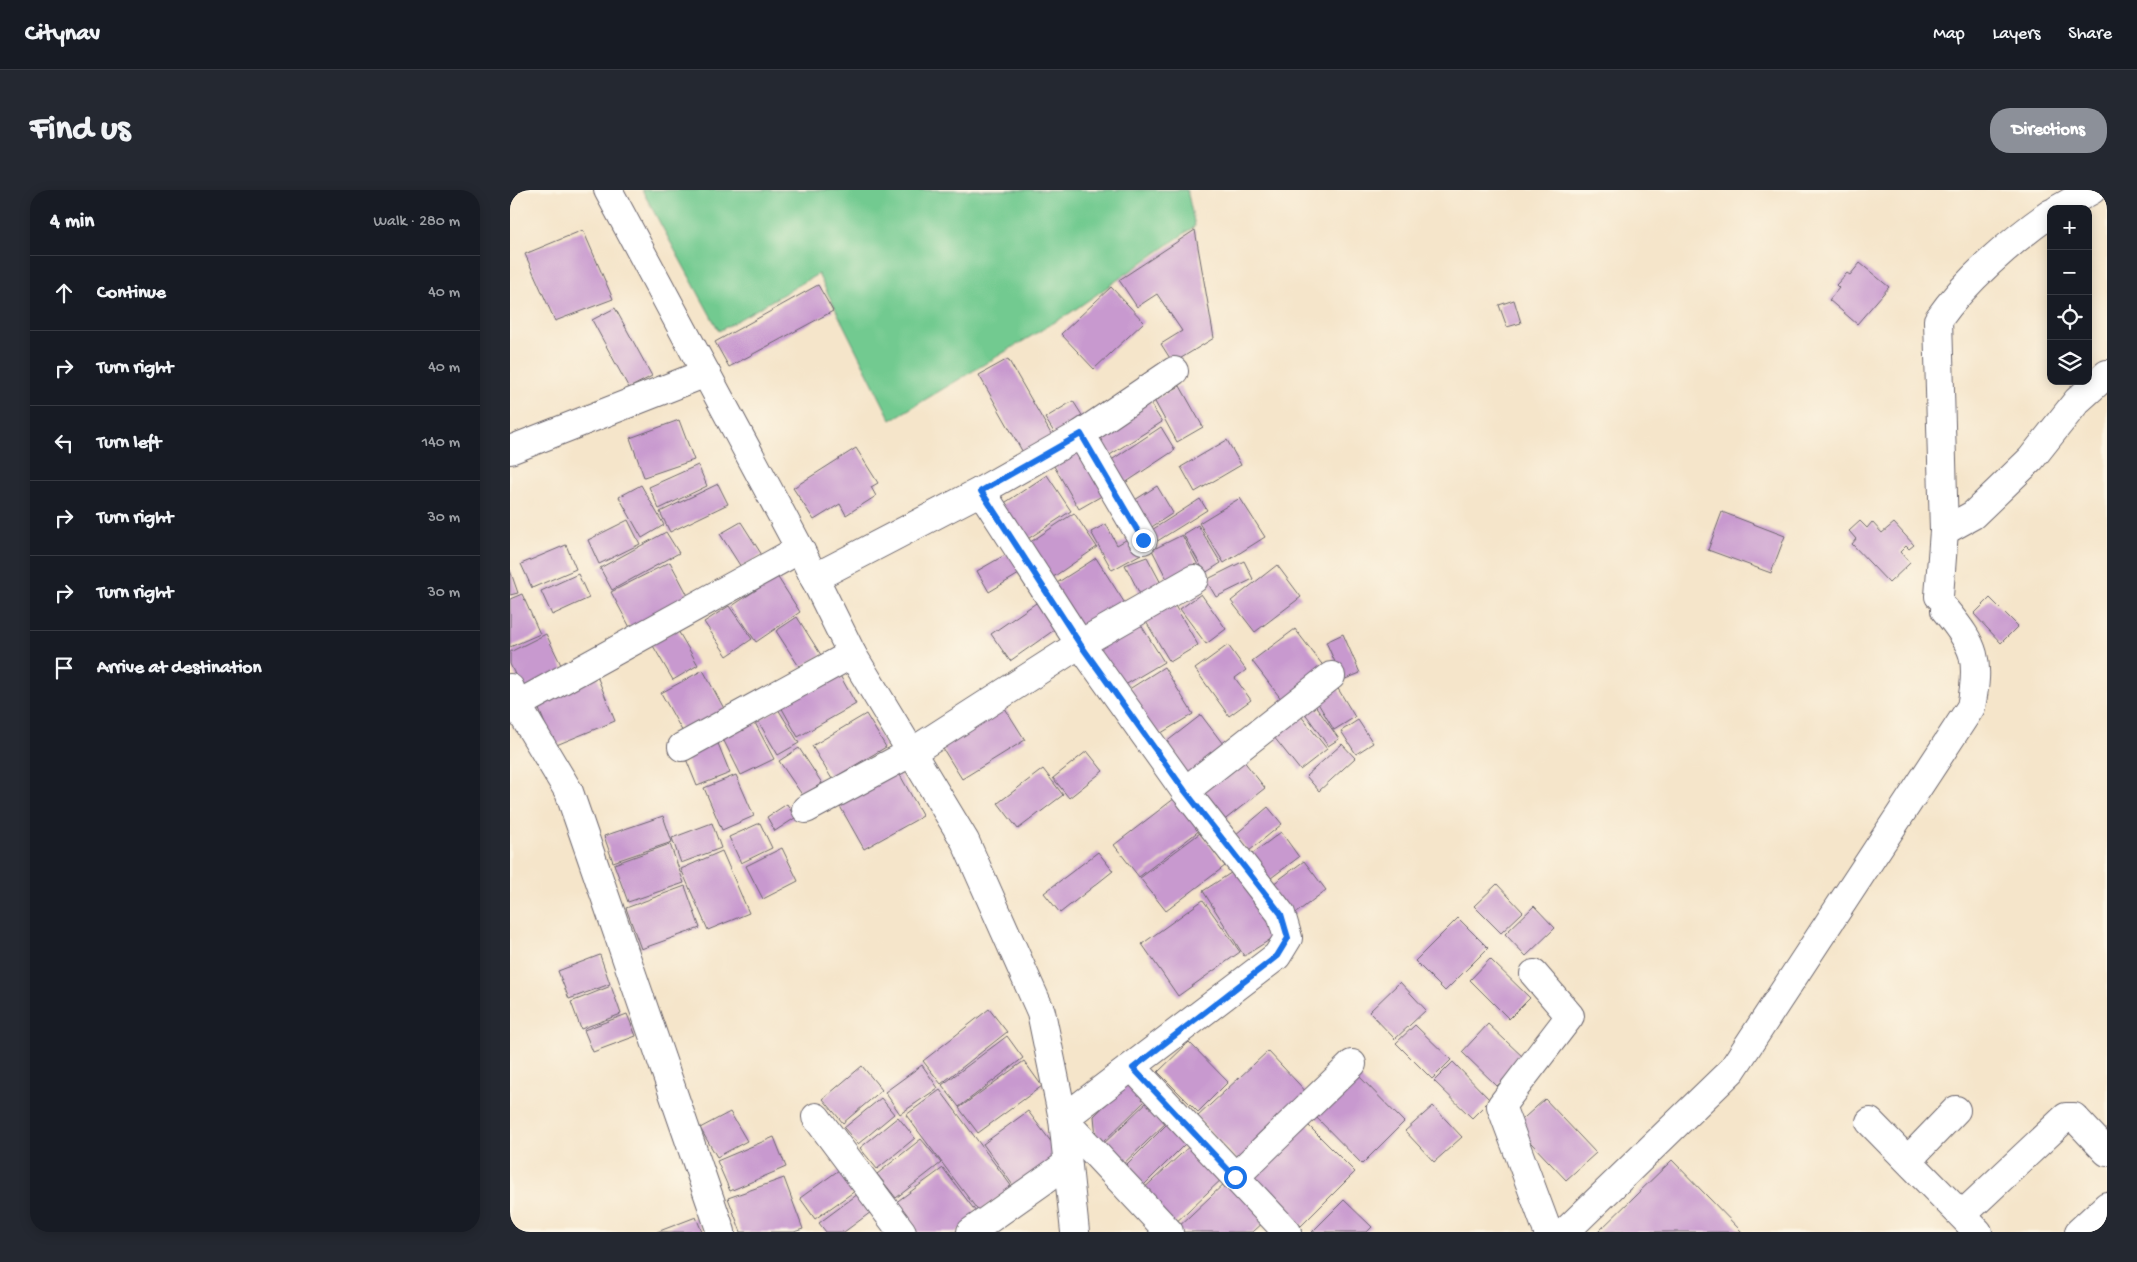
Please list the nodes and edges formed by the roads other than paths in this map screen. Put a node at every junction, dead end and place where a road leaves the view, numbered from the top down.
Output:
1 (608, 190) edge
2 (2092, 190) edge
3 (2065, 205) edge
4 (2047, 216) edge
5 (1174, 372) dead end
6 (706, 373) junction
7 (2107, 374) edge
8 (1081, 434) junction
9 (510, 450) edge
10 (981, 491) junction
11 (1944, 531) junction
12 (1143, 540) dead end
13 (800, 549) junction
14 (814, 578) junction
15 (1194, 579) dead end
16 (1080, 644) junction
17 (852, 654) junction
18 (1331, 676) dead end
19 (514, 696) edge
20 (682, 747) dead end
21 (912, 752) junction
22 (1185, 791) junction
23 (806, 809) dead end
24 (1534, 974) dead end
25 (1352, 1064) dead end
26 (1133, 1068) junction
27 (1956, 1110) dead end
28 (816, 1117) dead end
29 (1063, 1119) junction
30 (1870, 1122) dead end
31 (2107, 1152) edge
32 (1908, 1160) junction
33 (1068, 1164) junction
34 (1235, 1177) junction
35 (2107, 1206) edge
36 (1970, 1224) edge
37 (721, 1232) edge
38 (902, 1232) edge
39 (971, 1232) edge
40 (1075, 1232) edge
41 (1169, 1232) edge
42 (1287, 1232) edge
43 (1548, 1232) edge
44 (1565, 1232) edge
45 (2079, 1232) edge

1 - 6 street
2 - 3 street
4 - 11 street
5 - 8 street
6 - 9 street
6 - 13 street
7 - 11 street
8 - 10 street
8 - 12 street
10 - 14 street
10 - 16 street
11 - 44 street
13 - 14 street
13 - 19 street
14 - 17 street
15 - 16 street
16 - 21 street
16 - 22 street
17 - 20 street
17 - 21 street
18 - 22 street
19 - 37 street
21 - 23 street
21 - 29 street
22 - 26 street
24 - 43 street
25 - 34 street
26 - 29 street
26 - 34 street
27 - 32 street
28 - 38 street
29 - 33 street
29 - 41 street
30 - 32 street
31 - 36 street
32 - 36 street
33 - 39 street
33 - 40 street
34 - 42 street
35 - 45 street

